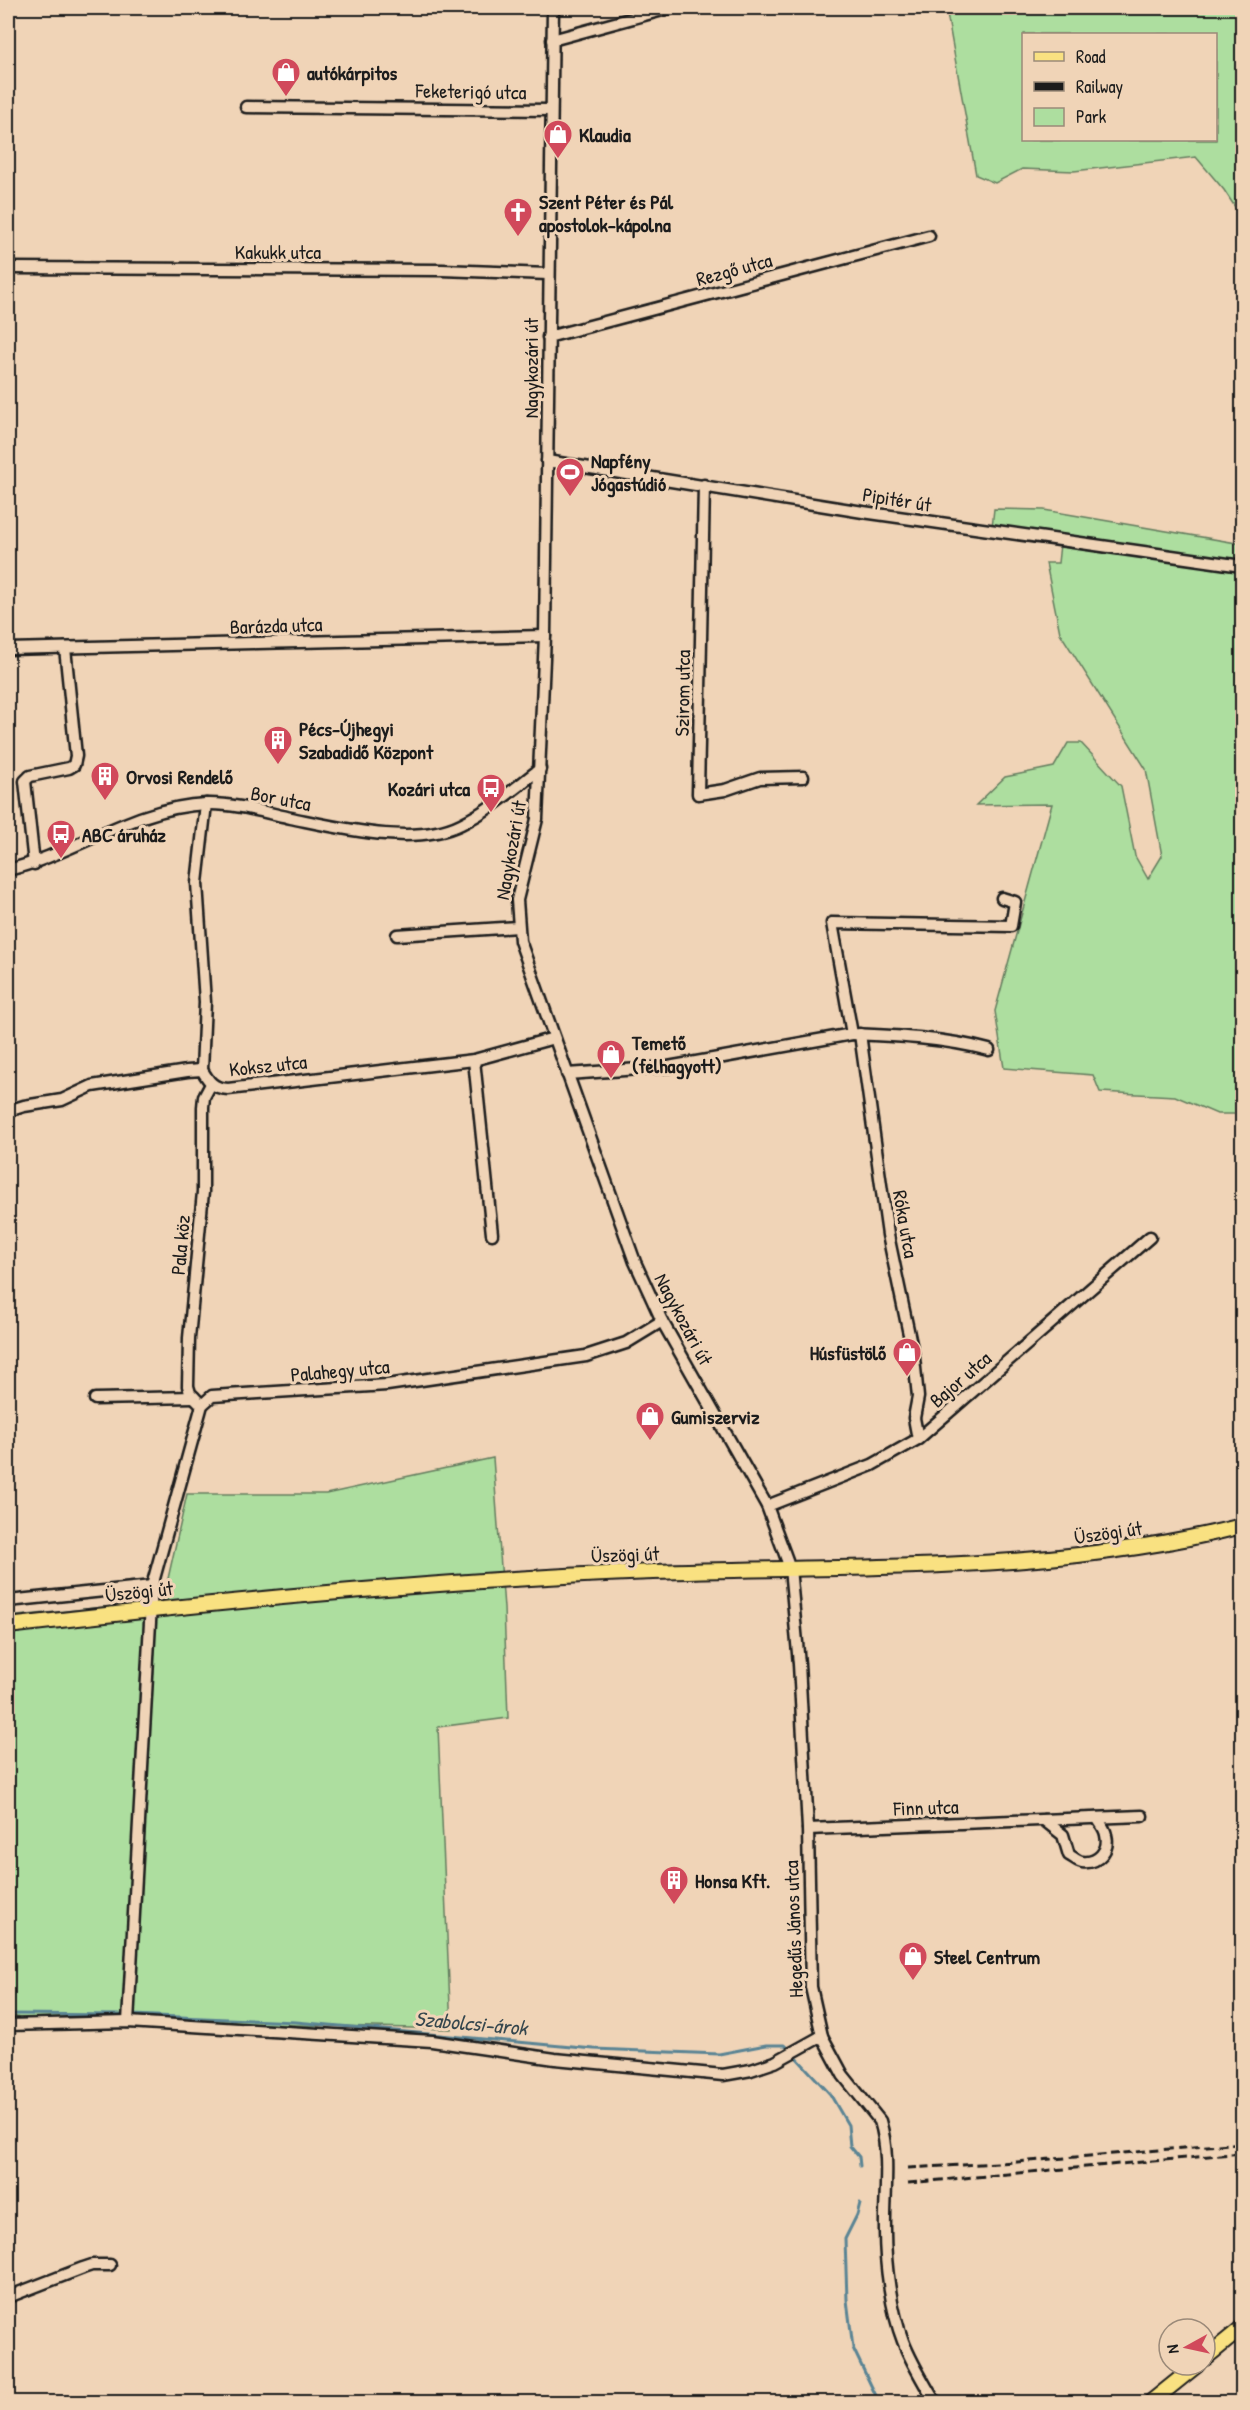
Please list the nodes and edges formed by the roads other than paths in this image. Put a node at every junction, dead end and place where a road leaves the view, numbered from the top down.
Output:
1 (553, 8) edge
2 (670, 8) edge
3 (552, 40) junction
4 (246, 107) dead end
5 (551, 110) junction
6 (929, 236) dead end
7 (8, 268) edge
8 (548, 274) junction
9 (548, 337) junction
10 (547, 461) junction
11 (704, 485) junction
12 (1242, 566) edge
13 (545, 636) junction
14 (65, 648) junction
15 (8, 649) edge
16 (540, 769) junction
17 (803, 777) dead end
18 (206, 804) junction
19 (34, 864) junction
20 (8, 870) edge
21 (1002, 898) dead end
22 (518, 927) junction
23 (397, 935) dead end
24 (856, 1034) junction
25 (554, 1038) junction
26 (989, 1050) dead end
27 (474, 1060) junction
28 (202, 1070) junction
29 (567, 1074) junction
30 (211, 1084) junction
31 (8, 1111) edge
32 (492, 1234) dead end
33 (1150, 1237) dead end
34 (662, 1321) junction
35 (95, 1399) dead end
36 (198, 1401) junction
37 (918, 1439) junction
38 (766, 1506) junction
39 (1242, 1526) edge
40 (790, 1568) junction
41 (152, 1586) junction
42 (8, 1601) edge
43 (150, 1609) junction
44 (8, 1626) edge
45 (1142, 1816) dead end
46 (1097, 1818) junction
47 (1044, 1820) junction
48 (808, 1829) junction
49 (128, 2017) junction
50 (8, 2025) edge
51 (822, 2036) junction
52 (110, 2265) dead end
53 (8, 2297) edge
54 (1242, 2328) edge
55 (1217, 2348) edge
56 (1182, 2377) edge
57 (935, 2403) edge
58 (1151, 2403) edge

1 - 3 street, Nagykozári út
2 - 3 street
3 - 5 street, Nagykozári út
4 - 5 street, Feketerigó utca
5 - 8 street, Nagykozári út
6 - 9 street, Rezgő utca
7 - 8 street, Kakukk utca
8 - 9 street, Nagykozári út
9 - 10 street, Nagykozári út
10 - 11 street, Pipitér út
10 - 13 street, Nagykozári út
11 - 12 street, Pipitér út
11 - 17 street, Szirom utca
13 - 14 street, Barázda utca
13 - 16 street, Nagykozári út
14 - 15 street, Barázda utca
14 - 19 street
16 - 18 street, Bor utca
16 - 22 street, Nagykozári út
18 - 19 street, Bor utca
18 - 28 street
19 - 20 street, Bor utca
21 - 24 street, Róka utca
22 - 23 street
22 - 25 street, Nagykozári út
24 - 26 street
24 - 29 street
24 - 37 street, Róka utca
25 - 27 street, Koksz utca
25 - 29 street, Nagykozári út
27 - 30 street, Koksz utca
27 - 32 street
28 - 30 street, Koksz utca
28 - 31 street, Koksz utca
29 - 34 street, Nagykozári út
30 - 36 street, Pala köz
33 - 37 street, Bajor utca
34 - 36 street, Palahegy utca
34 - 38 street, Nagykozári út
35 - 36 street, Palahegy utca
36 - 41 street
37 - 38 street, Bajor utca
38 - 40 street, Nagykozári út
39 - 40 main road, Üszögi út
40 - 43 main road, Üszögi út
40 - 48 street, Hegedűs János utca
41 - 42 street
41 - 43 street
43 - 44 main road, Üszögi út
43 - 49 street
45 - 46 street, Finn utca
46 - 47 street, Finn utca
46 - 47 street
47 - 48 street, Finn utca
48 - 51 street, Hegedűs János utca
49 - 50 street
49 - 51 street
51 - 57 street, Hegedűs János utca
52 - 53 street
54 - 55 main road
56 - 58 main road

